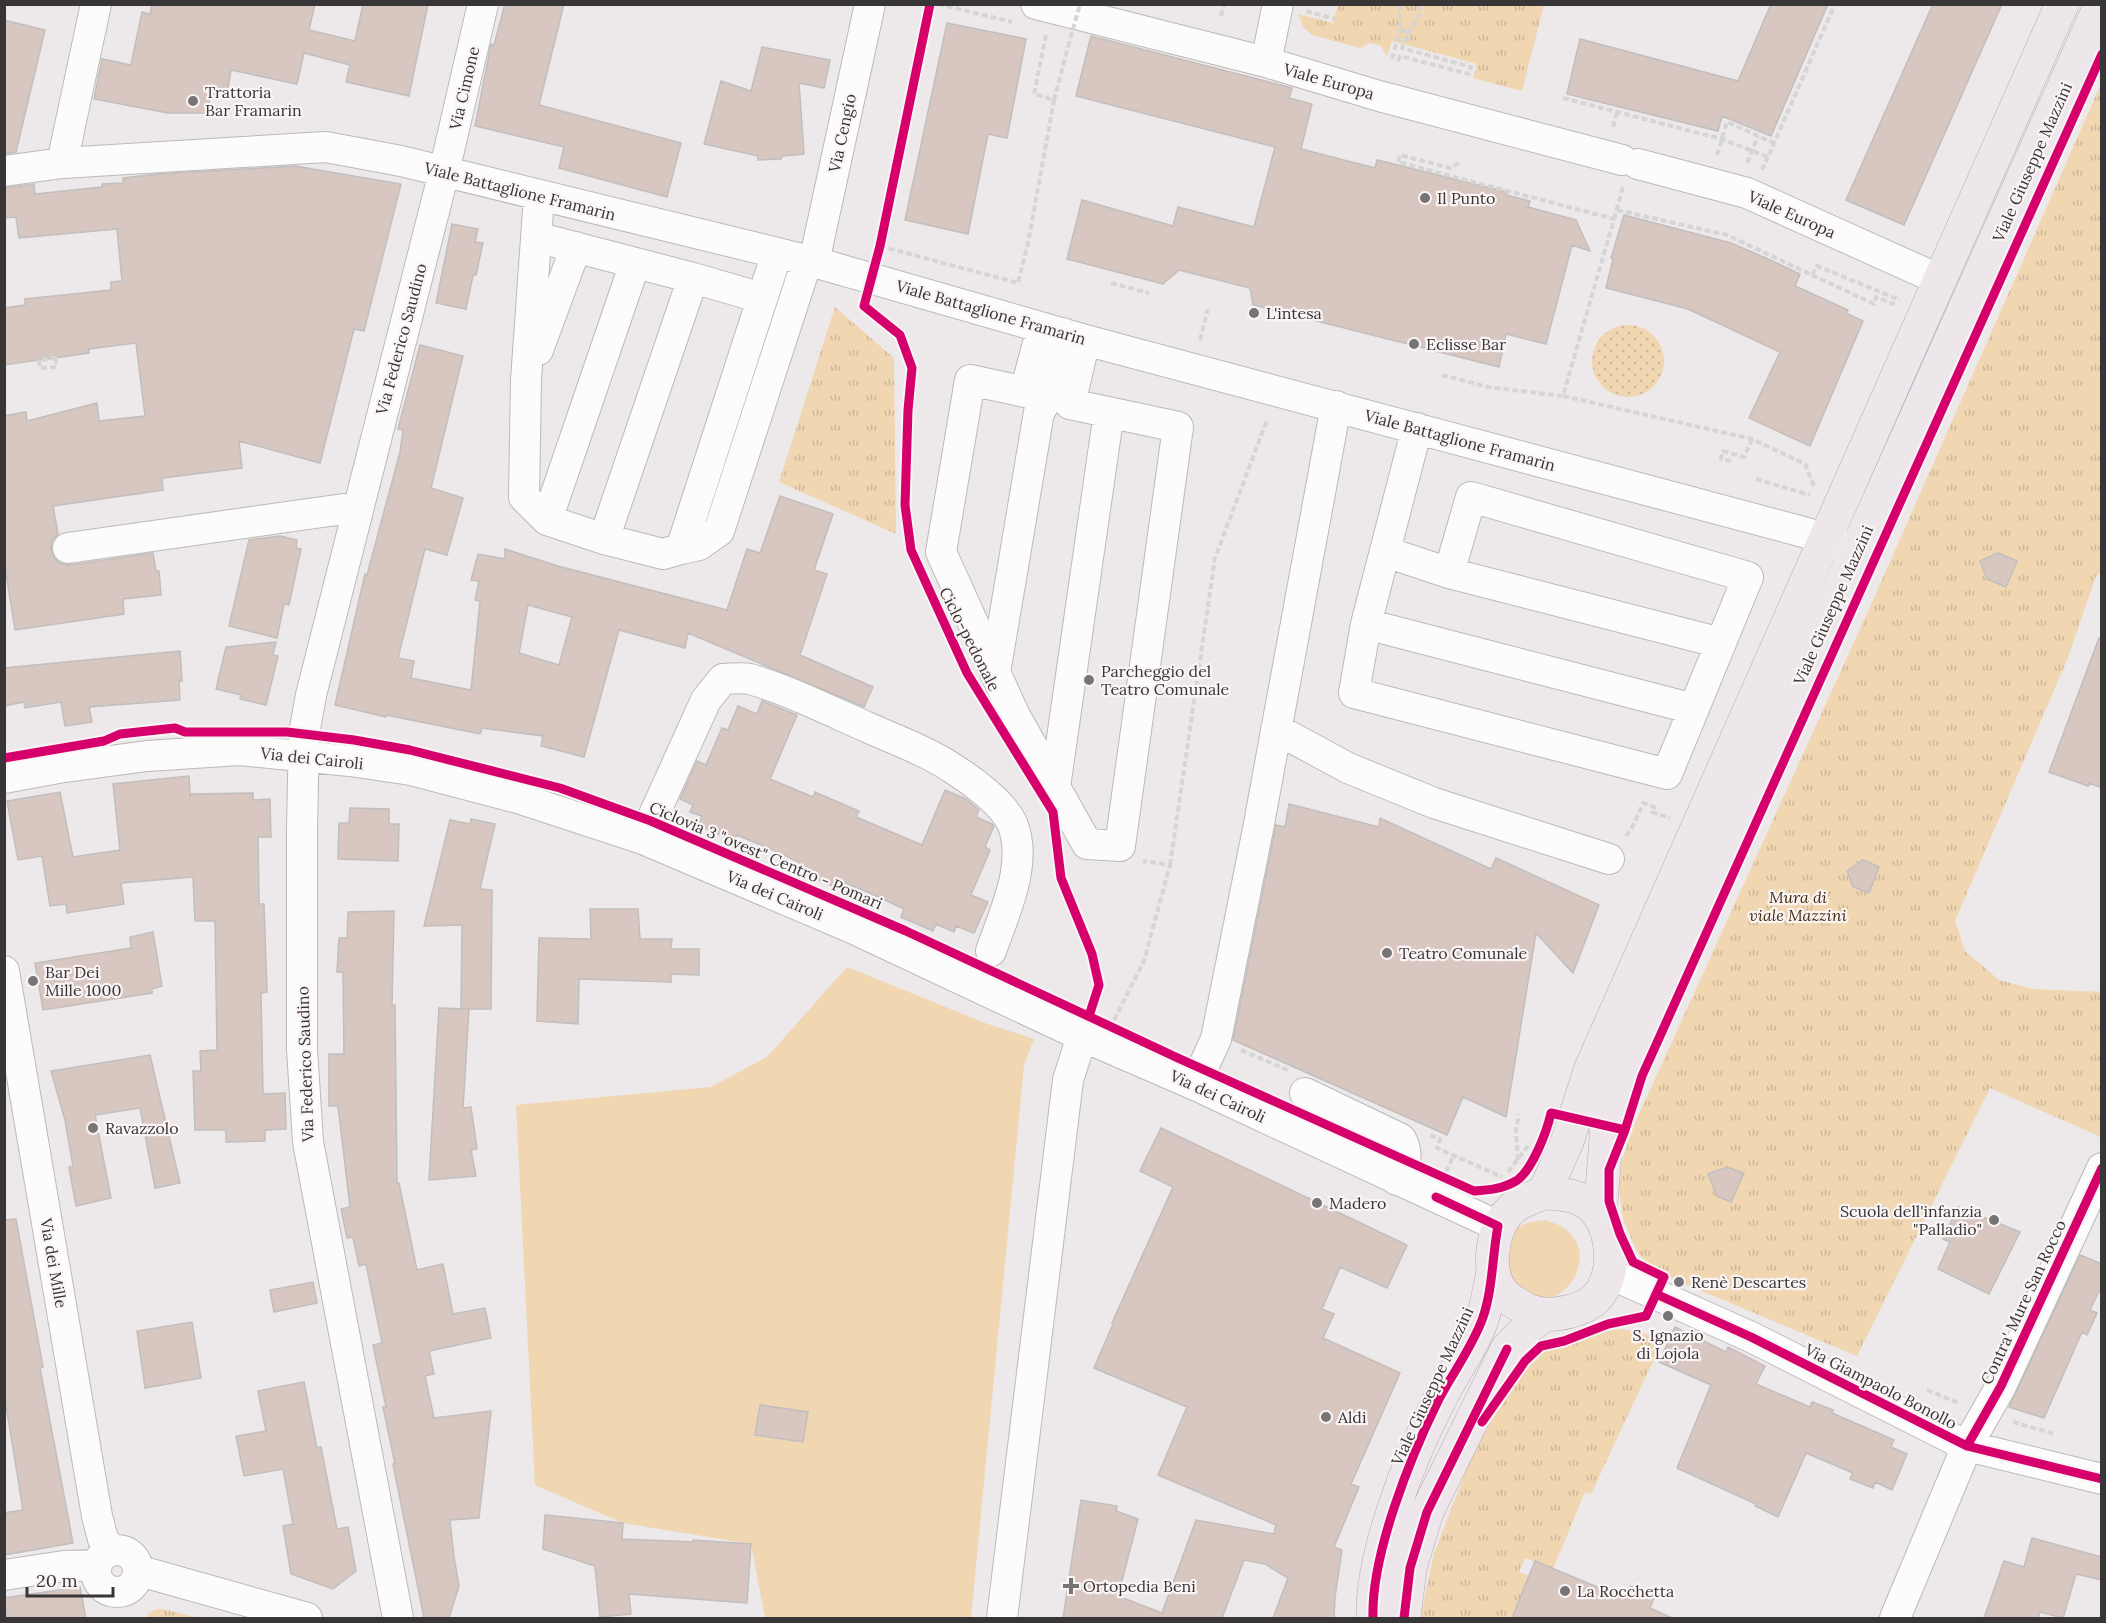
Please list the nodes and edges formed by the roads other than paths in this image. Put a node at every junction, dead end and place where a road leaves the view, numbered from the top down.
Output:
1 (96, 4) edge
2 (483, 4) edge
3 (870, 4) edge
4 (2062, 4) edge
5 (2101, 4) edge
6 (1291, 8) edge
7 (1032, 19) edge
8 (1266, 62) junction
9 (62, 163) junction
10 (4, 171) edge
11 (444, 172) junction
12 (538, 196) junction
13 (536, 237) junction
14 (576, 247) junction
15 (777, 253) junction
16 (810, 261) junction
17 (635, 263) junction
18 (693, 279) junction
19 (1940, 280) junction
20 (762, 298) junction
21 (1063, 333) junction
22 (526, 380) junction
23 (1335, 406) junction
24 (1109, 412) junction
25 (1417, 428) junction
26 (358, 507) junction
27 (547, 520) junction
28 (604, 539) junction
29 (1824, 539) junction
30 (68, 548) dead end
31 (681, 549) junction
32 (1858, 550) junction
33 (1386, 552) junction
34 (1449, 573) junction
35 (1366, 624) junction
36 (1721, 643) junction
37 (995, 673) junction
38 (1694, 709) junction
39 (1276, 729) junction
40 (303, 757) junction
41 (4, 778) edge
42 (1055, 787) junction
43 (643, 839) junction
44 (1609, 859) dead end
45 (991, 951) dead end
46 (4, 971) edge
47 (1091, 1029) junction
48 (1195, 1085) junction
49 (1305, 1093) dead end
50 (2102, 1168) edge
51 (1401, 1170) junction
52 (1544, 1194) junction
53 (1600, 1215) junction
54 (1498, 1226) junction
55 (1493, 1271) junction
56 (1608, 1274) junction
57 (1546, 1314) junction
58 (1967, 1446) junction
59 (2102, 1479) edge
60 (105, 1558) junction
61 (4, 1575) edge
62 (129, 1593) edge
63 (307, 1618) edge
64 (399, 1618) edge
65 (1002, 1618) edge
66 (1373, 1618) edge
67 (1404, 1618) edge
68 (1895, 1618) edge

1 - 9 street
2 - 11 street, Via Cimone
3 - 16 street, Via Cengio
4 - 19 main road
5 - 32 main road, Viale Giuseppe Mazzini
6 - 8 street
7 - 8 street, Viale Europa
8 - 19 street, Viale Europa
9 - 10 street, Viale Battaglione Framarin
9 - 11 street, Viale Battaglione Framarin
11 - 12 street, Viale Battaglione Framarin
11 - 26 street, Via Federico Saudino
12 - 13 street
12 - 15 street, Viale Battaglione Framarin
13 - 14 street
13 - 22 street
14 - 17 street
14 - 22 street
15 - 16 street, Viale Battaglione Framarin
15 - 20 street
16 - 21 street, Viale Battaglione Framarin
16 - 31 street, Via Cengio
17 - 18 street
17 - 27 street
18 - 20 street
18 - 28 street
19 - 29 main road
20 - 31 street
21 - 23 street, Viale Battaglione Framarin
21 - 24 street
21 - 37 street
21 - 37 street
22 - 27 street
23 - 25 street, Viale Battaglione Framarin
23 - 39 street
24 - 42 street
24 - 42 street
25 - 29 street, Viale Battaglione Framarin
25 - 33 street
26 - 30 street
26 - 40 street, Via Federico Saudino
27 - 28 street, Via Cengio
28 - 31 street, Via Cengio
29 - 32 street, Viale Battaglione Framarin
29 - 52 main road
32 - 53 main road, Viale Giuseppe Mazzini
33 - 34 street
33 - 35 street
34 - 36 street
34 - 36 street
35 - 38 street
35 - 38 street
36 - 38 street
37 - 42 street
39 - 44 street
39 - 48 street
40 - 41 street, Via dei Cairoli
40 - 43 street, Via dei Cairoli
40 - 64 street, Via Federico Saudino
43 - 45 street
43 - 47 street, Via dei Cairoli
46 - 60 street, Via dei Mille
47 - 48 street, Via dei Cairoli
47 - 65 street
48 - 51 street, Via dei Cairoli
49 - 51 street
50 - 58 street, Contra' Mure San Rocco
51 - 54 street, Via dei Cairoli
52 - 53 main road
52 - 54 main road
53 - 56 main road
54 - 55 main road
55 - 57 main road
55 - 66 main road, Viale Giuseppe Mazzini
56 - 57 main road
56 - 58 street, Via Giampaolo Bonollo
57 - 67 main road
58 - 59 street, Via Giampaolo Bonollo
58 - 68 street, Contra' Mure San Rocco
60 - 61 street
60 - 62 street
62 - 63 street

